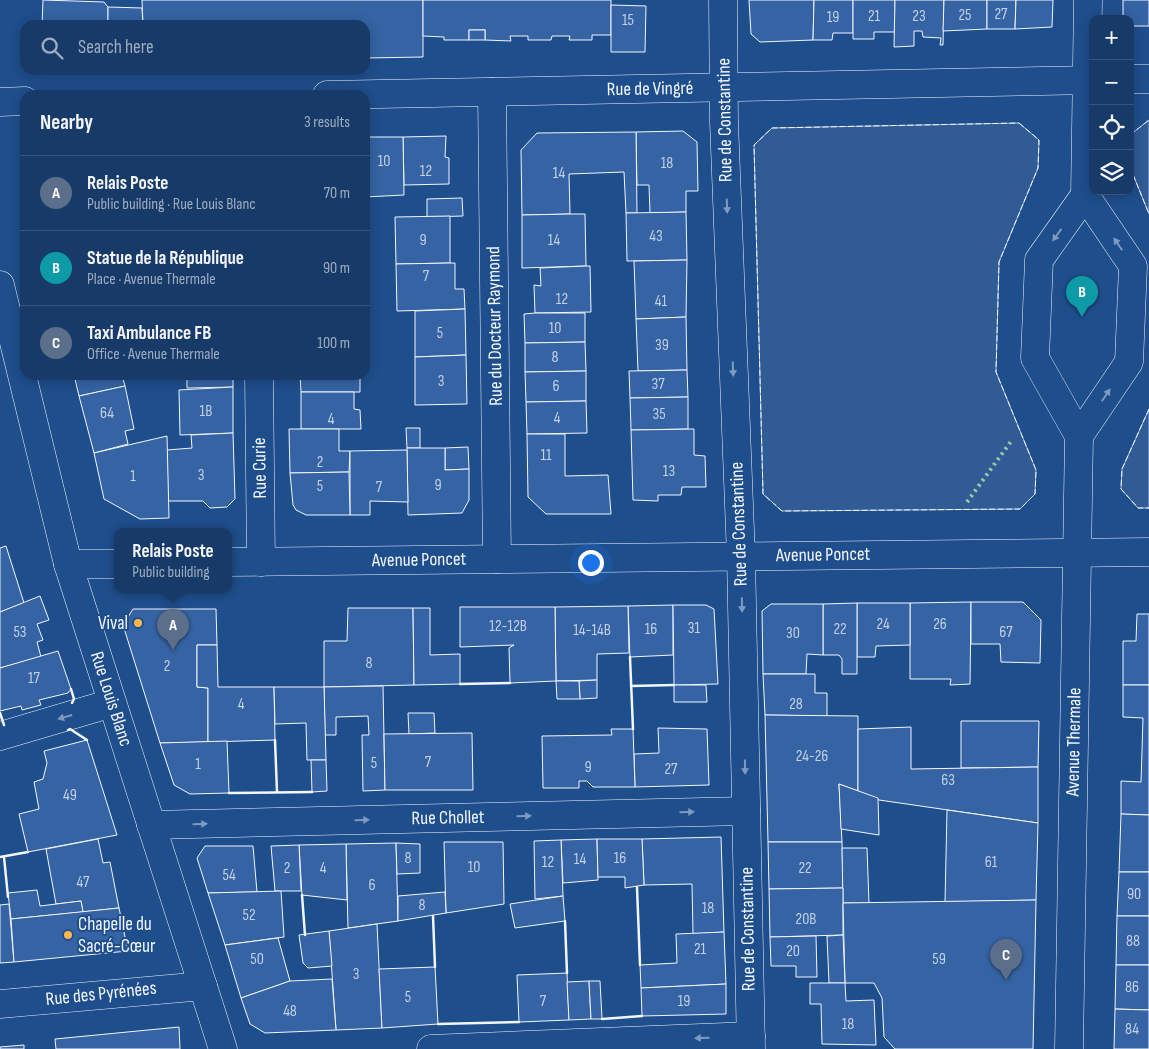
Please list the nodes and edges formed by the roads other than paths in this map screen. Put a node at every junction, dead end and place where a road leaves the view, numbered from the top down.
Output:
1 (723, 0) edge
2 (1088, 0) edge
3 (1090, 60) edge
4 (1134, 79) edge
5 (1149, 79) edge
6 (1089, 80) edge
7 (723, 88) junction
8 (492, 92) junction
9 (370, 94) edge
10 (20, 101) edge
11 (0, 102) edge
12 (1089, 103) edge
13 (1085, 195) junction
14 (0, 285) edge
15 (8, 356) edge
16 (259, 380) edge
17 (1079, 436) junction
18 (1078, 552) junction
19 (1149, 552) edge
20 (741, 556) junction
21 (497, 559) junction
22 (232, 562) edge
23 (261, 562) junction
24 (68, 564) junction
25 (114, 564) edge
26 (112, 703) junction
27 (0, 736) edge
28 (746, 811) junction
29 (151, 825) junction
30 (202, 986) junction
31 (0, 1004) edge
32 (751, 1043) edge
33 (223, 1049) edge
34 (430, 1049) edge
35 (1069, 1049) edge

1 - 7 street, Rue de Constantine
2 - 3 street
4 - 5 street
6 - 7 street, Rue de Vingré
7 - 8 street, Rue de Vingré
7 -> 20 street, Rue de Constantine
8 - 9 street, Rue de Vingré
8 - 21 street, Rue du Docteur Raymond
10 - 11 street
12 - 13 street
13 -> 17 street, Avenue Thermale
17 -> 13 street
14 - 15 street, Rue Louis Blanc
15 - 24 street, Rue Louis Blanc
16 - 23 street, Rue Curie
17 - 18 street, Avenue Thermale
18 - 19 street, Avenue Poncet
18 - 20 street, Avenue Poncet
18 - 35 street, Avenue Thermale
20 - 21 street, Avenue Poncet
20 -> 28 street, Rue de Constantine
21 - 23 street, Avenue Poncet
22 - 23 street, Avenue Poncet
24 - 25 street
24 - 26 street, Rue Louis Blanc
26 -> 27 street
26 - 29 street, Rue Louis Blanc
29 -> 28 street, Rue Chollet
28 - 32 street, Rue de Constantine
29 - 30 street, Rue Louis Blanc
30 - 31 street, Rue des Pyrénées
30 - 33 street, Rue Louis Blanc
32 -> 34 street

